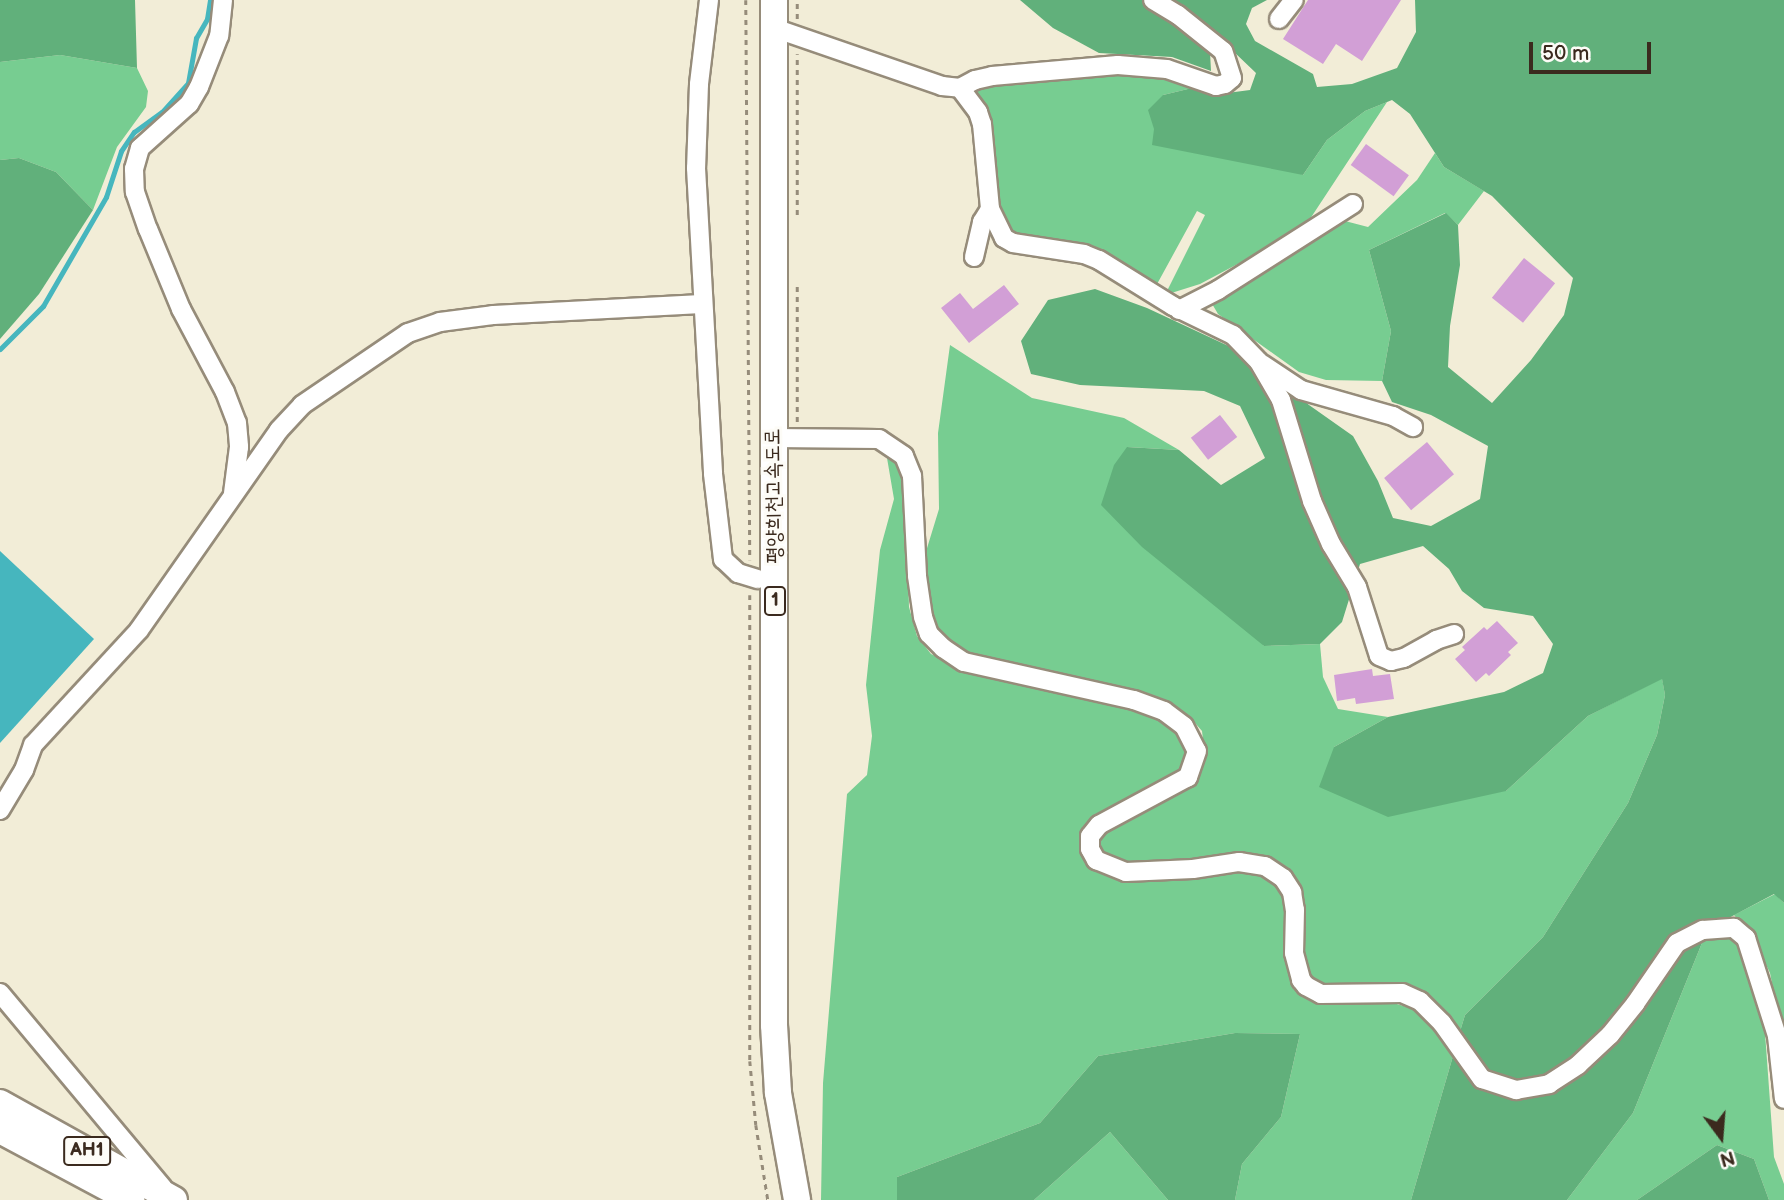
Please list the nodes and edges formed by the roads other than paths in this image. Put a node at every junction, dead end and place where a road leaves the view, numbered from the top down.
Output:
1 (223, 0) edge
2 (709, 0) edge
3 (760, 0) edge
4 (774, 0) edge
5 (1153, 0) edge
6 (1294, 0) edge
7 (1279, 19) dead end
8 (774, 28) junction
9 (960, 88) junction
10 (1353, 204) dead end
11 (990, 209) junction
12 (974, 257) dead end
13 (702, 304) junction
14 (1180, 310) junction
15 (1259, 362) junction
16 (1413, 427) dead end
17 (774, 438) junction
18 (233, 496) junction
19 (754, 578) junction
20 (1454, 634) dead end
21 (0, 810) edge
22 (0, 993) edge
23 (1784, 1099) edge
24 (0, 1103) edge
25 (0, 1130) edge
26 (173, 1199) edge
27 (131, 1200) edge
28 (784, 1200) edge
29 (797, 1200) edge

1 - 18 street
2 - 13 street
3 - 19 highway, 평양희천고속도로 / 1
4 - 8 highway, 평양희천고속도로 / 1
5 - 9 street
6 - 7 street
8 - 9 street
8 - 17 highway, 평양희천고속도로 / 1
9 - 11 street
10 - 14 street
11 - 12 street
11 - 14 street
13 - 18 street
13 - 19 street
14 - 15 street
15 - 16 street
15 - 20 street
17 - 23 street
17 - 29 highway, 평양희천고속도로 / 1
18 - 21 street
19 - 28 highway, 평양희천고속도로 / 1
22 - 26 street
24 - 26 highway, AH1
25 - 27 highway, AH1

